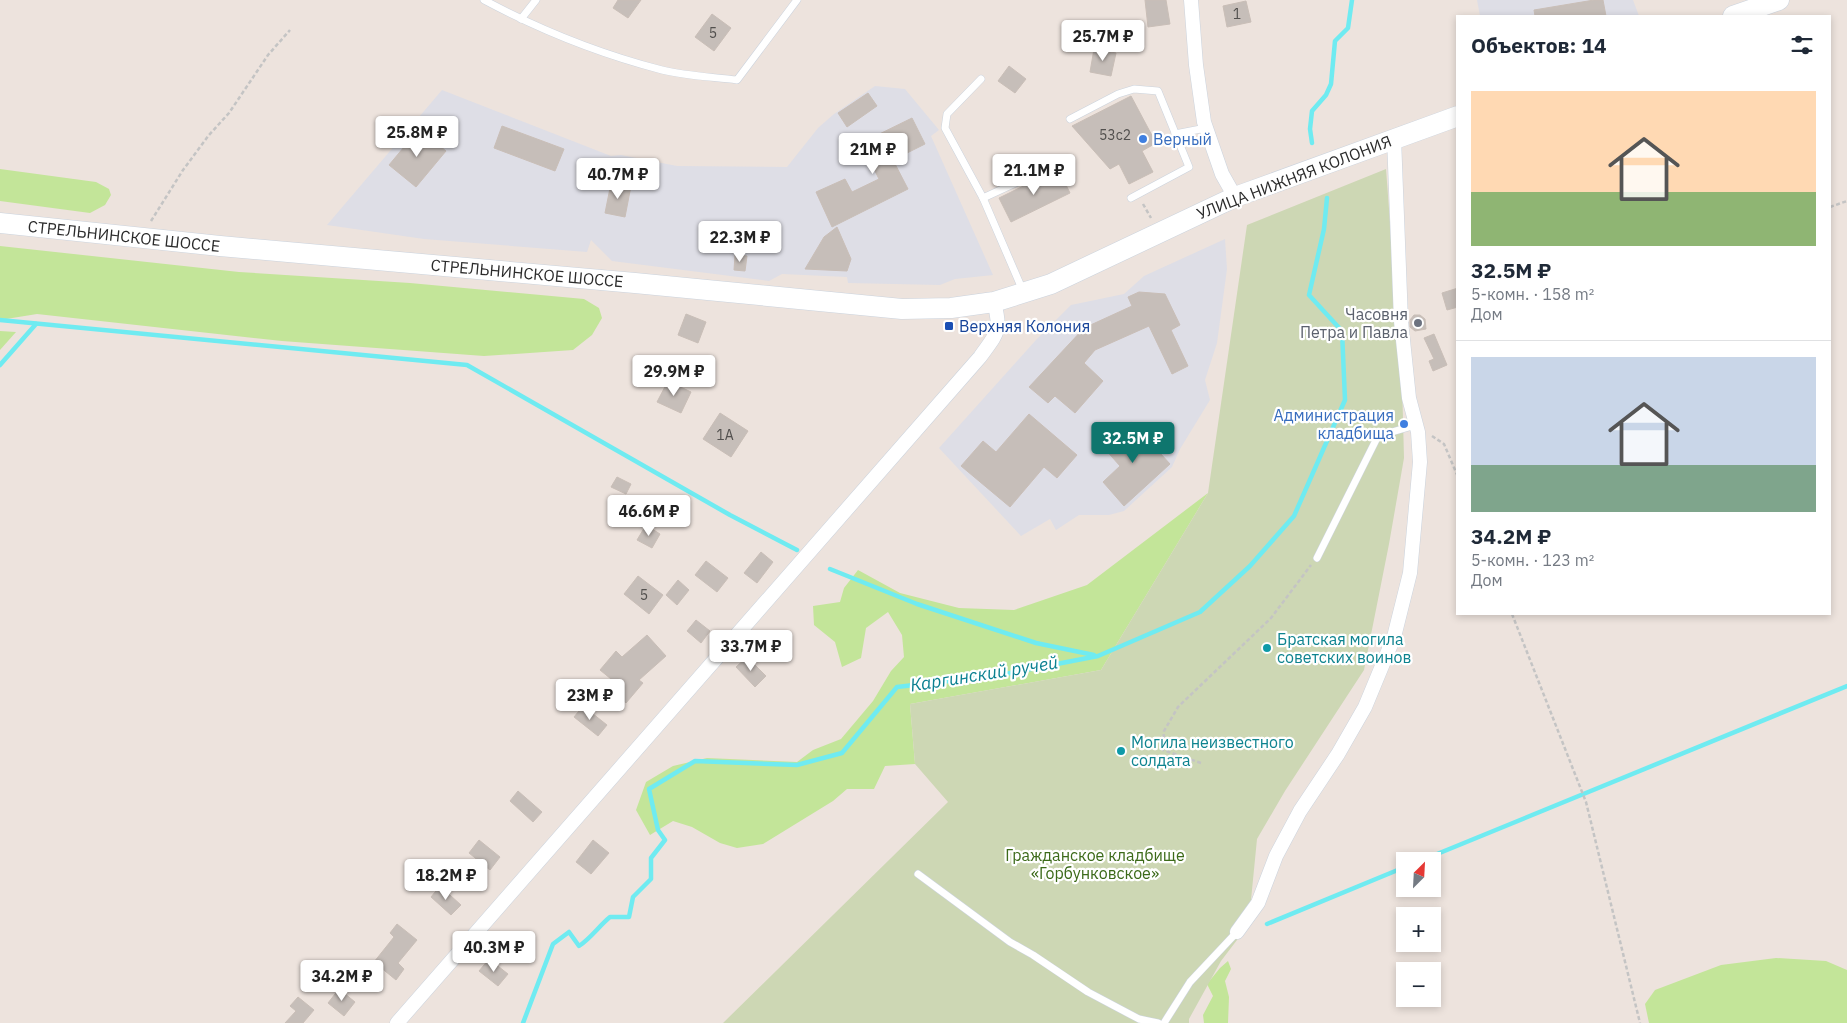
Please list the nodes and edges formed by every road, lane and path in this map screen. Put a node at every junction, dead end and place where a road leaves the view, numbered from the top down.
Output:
1 (484, 0) edge
2 (536, 0) edge
3 (797, 0) edge
4 (1191, 0) edge
5 (1779, 0) edge
6 (1736, 15) edge
7 (520, 19) junction
8 (290, 30) dead end
9 (981, 79) dead end
10 (1451, 116) edge
11 (1070, 120) dead end
12 (1206, 128) junction
13 (1175, 134) junction
14 (1394, 138) junction
15 (1057, 164) dead end
16 (1138, 194) junction
17 (1235, 197) junction
18 (983, 198) junction
19 (1130, 198) dead end
20 (1847, 201) edge
21 (1831, 207) edge
22 (1151, 218) dead end
23 (0, 223) edge
24 (142, 238) junction
25 (1051, 284) joint
26 (1024, 294) junction
27 (994, 302) junction
28 (1416, 425) junction
29 (1456, 472) edge
30 (1317, 558) joint
31 (1512, 615) edge
32 (1201, 763) dead end
33 (918, 874) dead end
34 (1237, 932) joint
35 (397, 1023) edge
36 (1158, 1023) edge
37 (1164, 1023) edge
38 (1640, 1023) edge

1 - 7 lane
2 - 7 lane
3 - 7 lane
4 - 12 street
5 - 6 main road
8 - 24 path
9 - 18 lane
10 - 14 main road, УЛИЦА НИЖНЯЯ КОЛОНИЯ
11 - 13 lane
12 - 13 lane
12 - 17 street
13 - 16 lane
14 - 17 main road, УЛИЦА НИЖНЯЯ КОЛОНИЯ
14 - 28 street
15 - 18 lane
16 - 19 lane
16 - 22 path
17 - 25 main road, УЛИЦА НИЖНЯЯ КОЛОНИЯ
18 - 26 lane
20 - 21 path
23 - 24 main road, СТРЕЛЬНИНСКОЕ ШОССЕ
24 - 27 main road, СТРЕЛЬНИНСКОЕ ШОССЕ
25 - 26 main road, СТРЕЛЬНИНСКОЕ ШОССЕ
26 - 27 main road, СТРЕЛЬНИНСКОЕ ШОССЕ
27 - 35 street
28 - 29 path
28 - 30 lane
28 - 34 street
30 - 32 path
31 - 38 path
33 - 36 lane
34 - 37 lane

